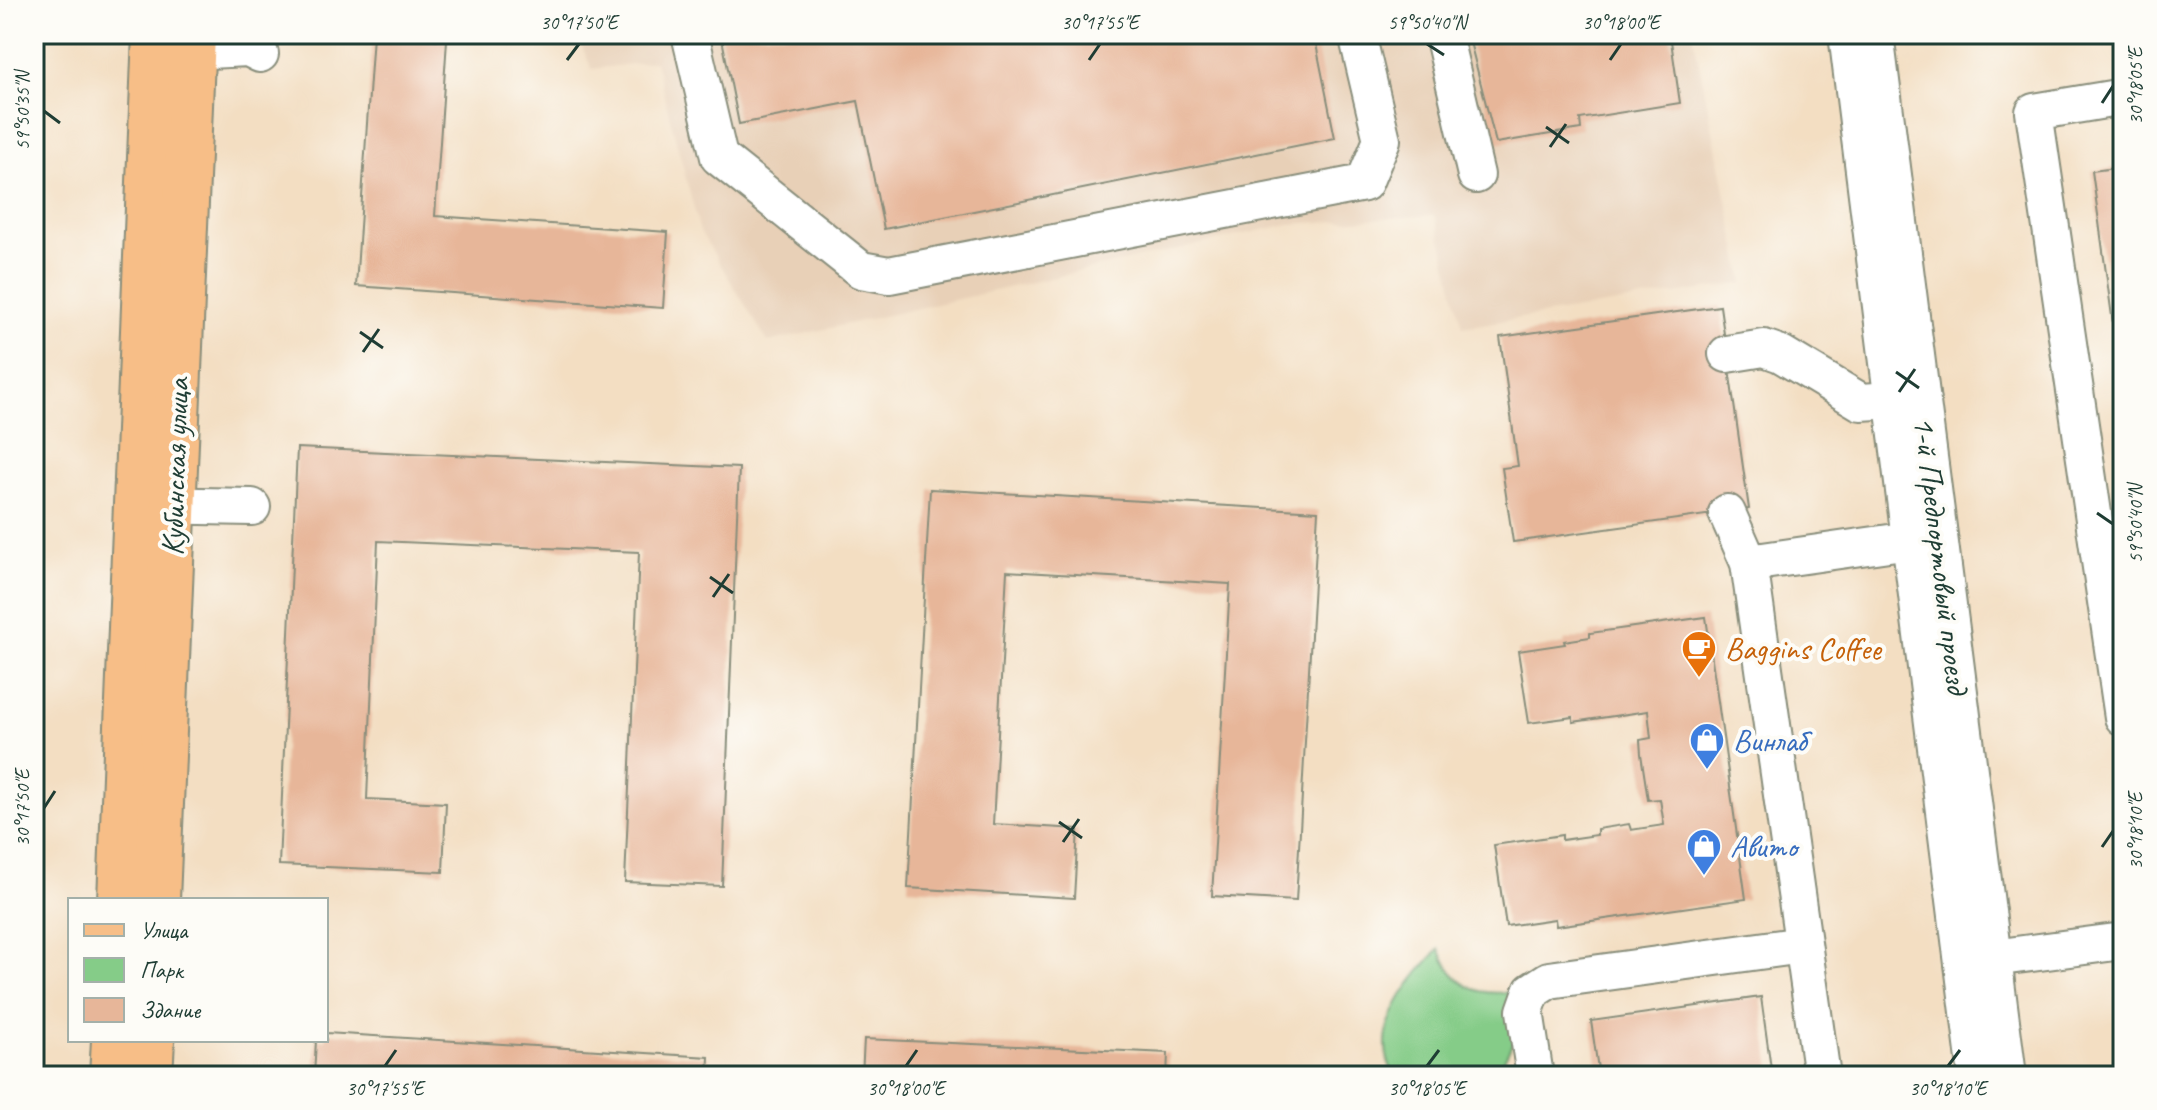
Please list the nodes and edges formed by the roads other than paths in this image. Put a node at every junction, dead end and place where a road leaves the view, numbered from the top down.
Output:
1 (690, 34) edge
2 (1357, 34) edge
3 (1443, 34) edge
4 (1847, 34) edge
5 (1875, 34) edge
6 (174, 43) edge
7 (260, 54) dead end
8 (2123, 97) edge
9 (1476, 175) dead end
10 (1727, 354) dead end
11 (1893, 400) junction
12 (155, 505) junction
13 (252, 507) dead end
14 (1727, 513) dead end
15 (1910, 540) junction
16 (1749, 563) junction
17 (2123, 717) edge
18 (120, 898) edge
19 (157, 898) edge
20 (2123, 941) edge
21 (1803, 945) junction
22 (1993, 958) junction
23 (114, 1042) edge
24 (152, 1042) edge
25 (112, 1076) edge
26 (150, 1076) edge
27 (1535, 1076) edge
28 (1822, 1076) edge
29 (1977, 1076) edge
30 (2008, 1076) edge

1 - 2 street
3 - 9 street
4 - 11 street, 1-й Предпортовый проезд
5 - 22 street, 1-й Предпортовый проезд
6 - 7 street
6 - 12 main road, Кубинская улица
8 - 17 street
10 - 11 street
11 - 15 street, 1-й Предпортовый проезд
12 - 13 street
12 - 18 main road, Кубинская улица
12 - 19 main road, Кубинская улица
14 - 16 street
15 - 16 street
15 - 29 street, 1-й Предпортовый проезд
16 - 21 street
20 - 22 street
21 - 27 street
21 - 28 street
22 - 30 street, 1-й Предпортовый проезд
23 - 25 main road
24 - 26 main road

